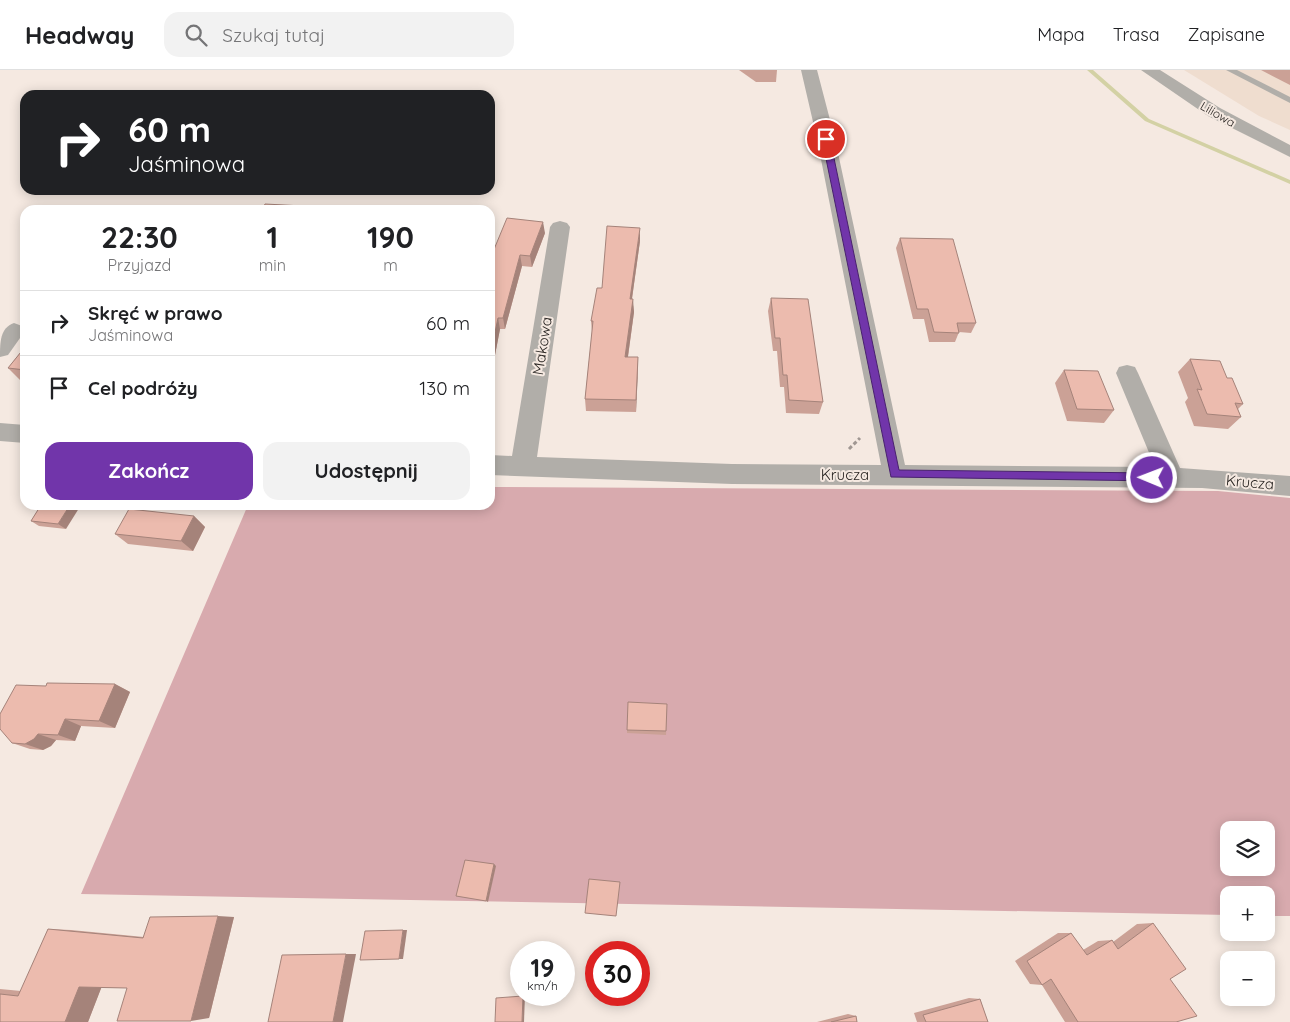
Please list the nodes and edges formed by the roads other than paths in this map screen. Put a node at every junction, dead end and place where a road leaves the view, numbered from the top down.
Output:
1 (809, 70) edge
2 (1149, 70) edge
3 (1230, 70) edge
4 (1290, 100) edge
5 (1290, 152) edge
6 (560, 227) dead end
7 (14, 331) dead end
8 (0, 349) edge
9 (1127, 373) dead end
10 (0, 432) edge
11 (20, 434) edge
12 (495, 465) edge
13 (523, 466) junction
14 (894, 474) junction
15 (1172, 478) junction
16 (1290, 486) edge

1 - 14 street
2 - 5 street, Liliowa
3 - 4 lane
6 - 13 street, Makowa
7 - 8 street
9 - 15 street
10 - 11 street
12 - 13 street, Krucza
13 - 14 street, Krucza
14 - 15 street, Krucza
15 - 16 street, Krucza

